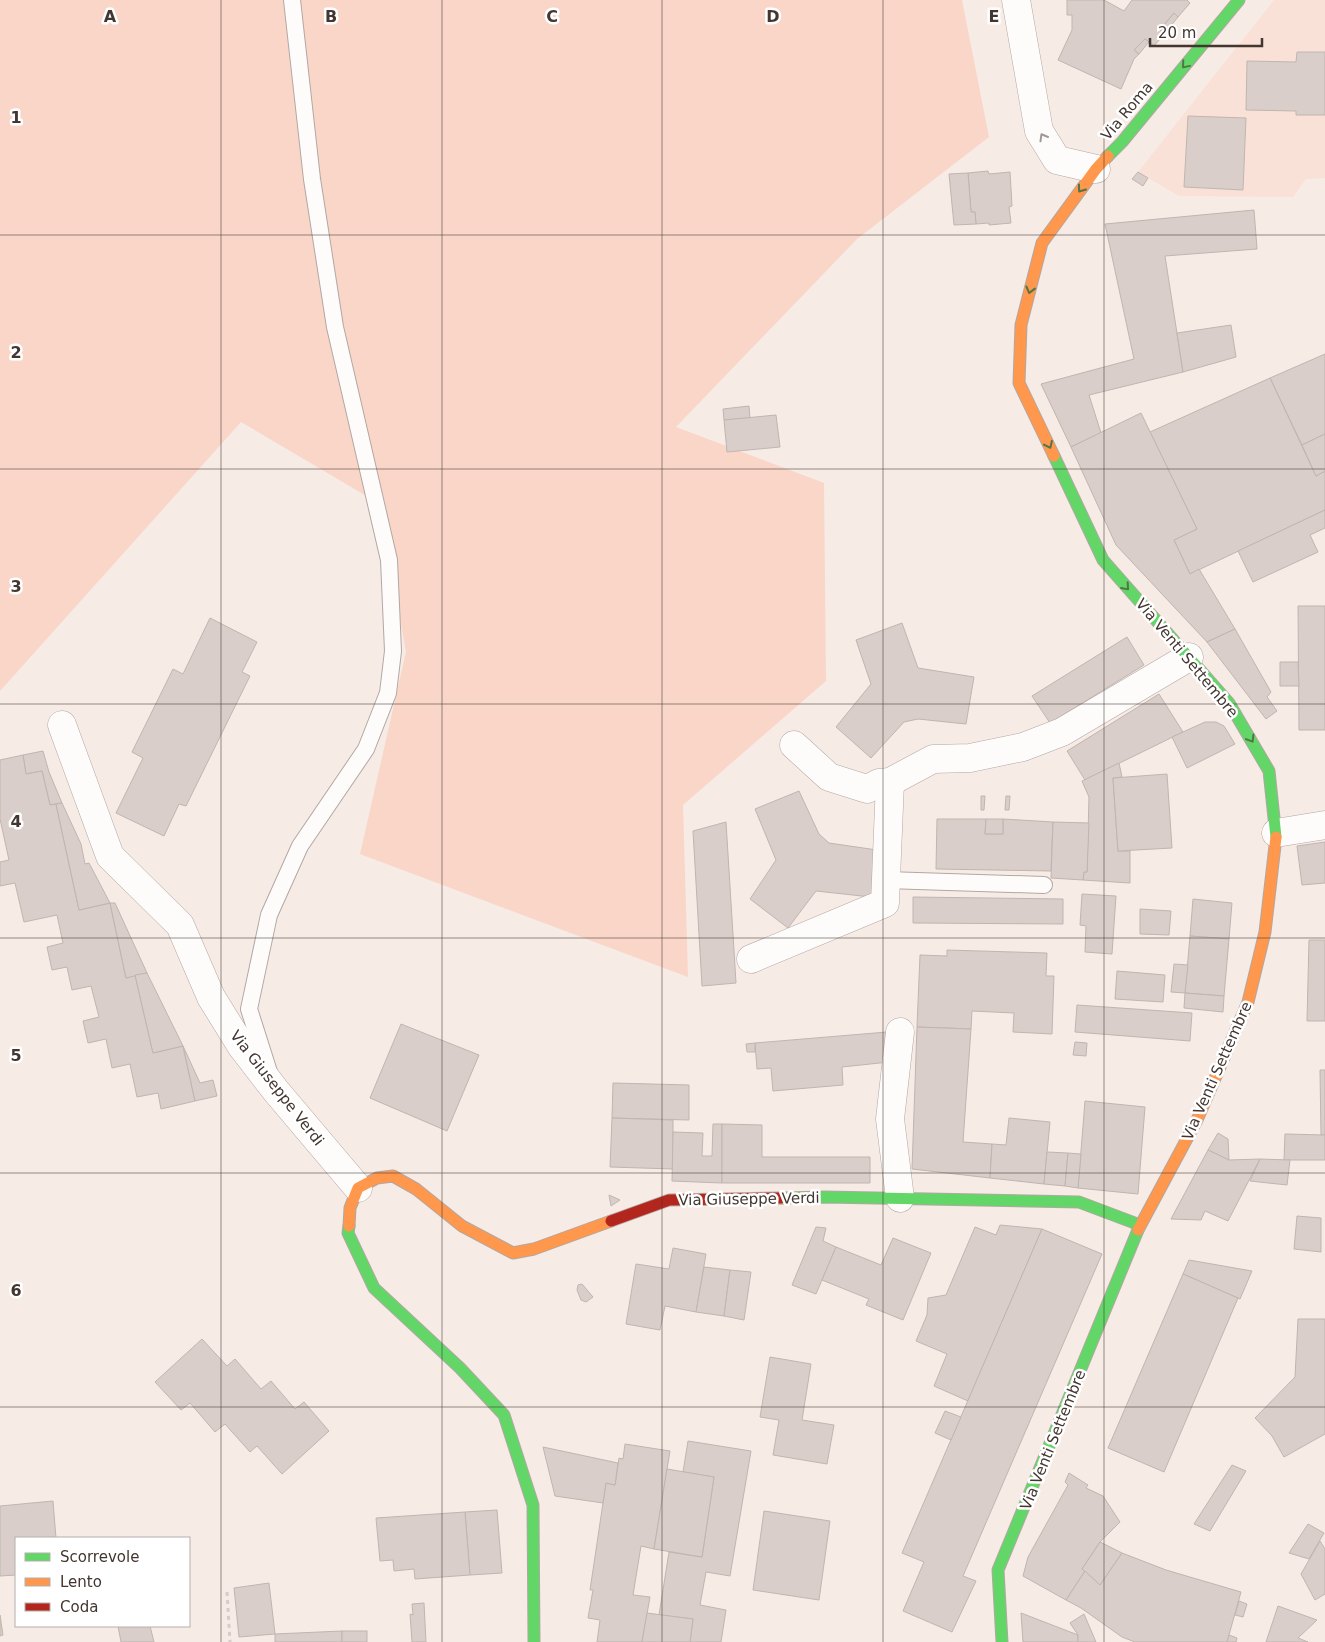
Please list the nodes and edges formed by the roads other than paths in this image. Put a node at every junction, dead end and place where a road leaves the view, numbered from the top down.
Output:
1 (292, 0) edge
2 (1016, 0) edge
3 (1239, 0) edge
4 (1096, 169) junction
5 (1042, 243) joint
6 (1189, 657) junction
7 (62, 725) dead end
8 (794, 746) dead end
9 (890, 782) junction
10 (1325, 825) edge
11 (1276, 833) junction
12 (886, 880) junction
13 (1044, 885) dead end
14 (751, 959) dead end
15 (900, 1032) dead end
16 (276, 1091) junction
17 (358, 1188) junction
18 (900, 1198) junction
19 (1140, 1225) junction
20 (534, 1642) edge
21 (1002, 1642) edge

1 - 16 lane
4 -> 2 street
3 -> 4 street, Via Roma
4 -> 5 street, Via Roma
5 -> 6 street, Via Venti Settembre
6 - 9 street
6 -> 11 street, Via Venti Settembre
7 - 16 street, Via Giuseppe Verdi
8 - 9 street
9 - 12 street
10 - 11 street
11 - 19 street, Via Venti Settembre
12 - 13 lane
12 - 14 street
15 - 18 street
16 - 17 street, Via Giuseppe Verdi
17 - 18 street, Via Giuseppe Verdi
17 - 20 street
18 - 19 street, Via Giuseppe Verdi
19 - 21 street, Via Venti Settembre

